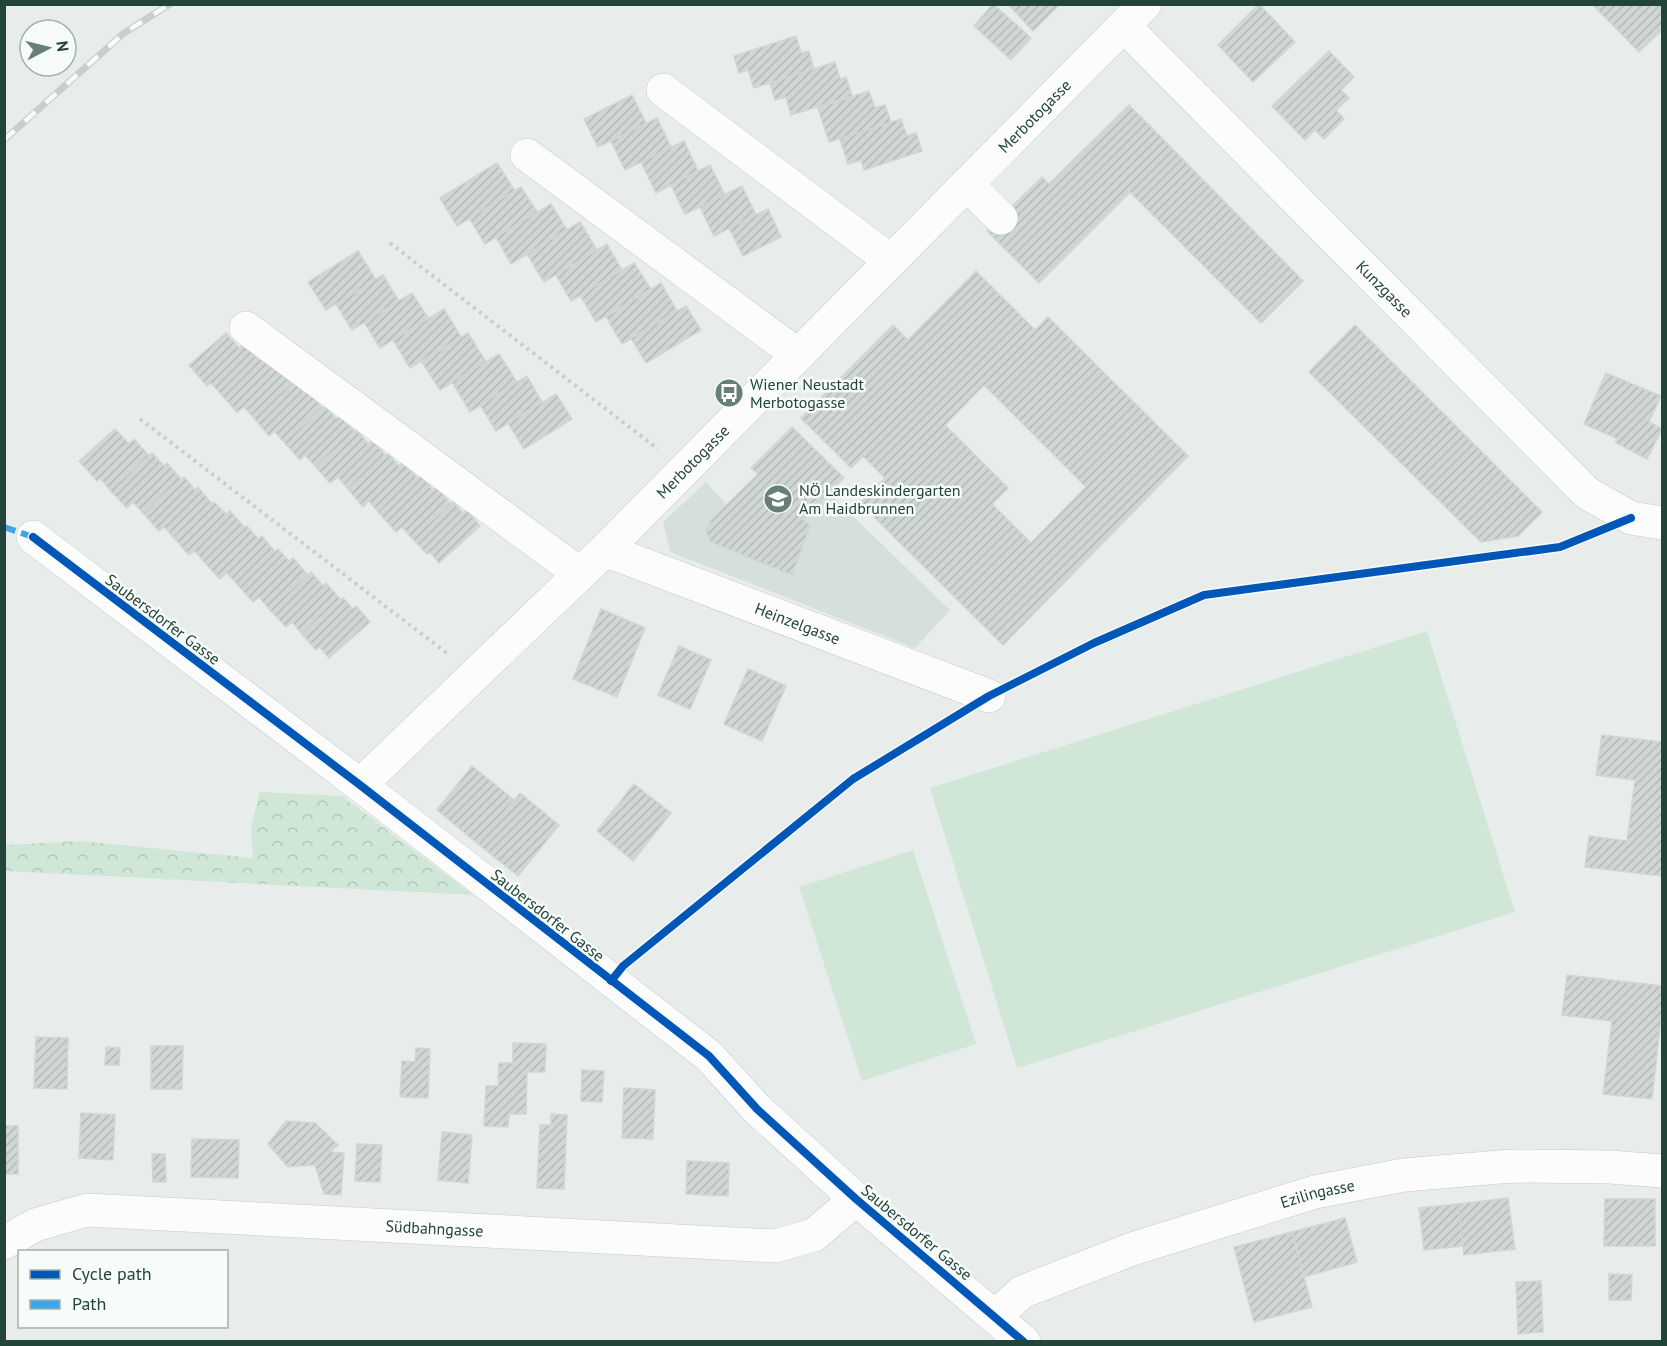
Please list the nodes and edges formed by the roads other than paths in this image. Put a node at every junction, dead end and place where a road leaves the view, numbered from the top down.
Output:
1 (1135, 15) edge
2 (663, 90) dead end
3 (527, 155) dead end
4 (967, 184) junction
5 (1001, 218) dead end
6 (891, 261) junction
7 (246, 328) dead end
8 (798, 355) junction
9 (1662, 523) edge
10 (33, 537) dead end
11 (606, 550) junction
12 (580, 574) junction
13 (989, 696) dead end
14 (360, 785) junction
15 (1662, 1171) edge
16 (856, 1199) junction
17 (20, 1225) edge
18 (4, 1243) edge
19 (995, 1316) junction
20 (1024, 1341) edge

1 - 4 street, Merbotogasse
1 - 9 street, Kunzgasse
2 - 6 street
3 - 8 street
4 - 5 street
4 - 6 street, Merbotogasse
6 - 8 street, Merbotogasse
7 - 12 street
8 - 11 street, Merbotogasse
10 - 14 street, Saubersdorfer Gasse
11 - 12 street, Merbotogasse
11 - 13 street, Heinzelgasse
12 - 14 street, Merbotogasse
14 - 16 street, Saubersdorfer Gasse
15 - 19 street, Ezilingasse
16 - 17 street, Südbahngasse
16 - 19 street, Saubersdorfer Gasse
17 - 18 street, Südbahngasse
19 - 20 street, Saubersdorfer Gasse

